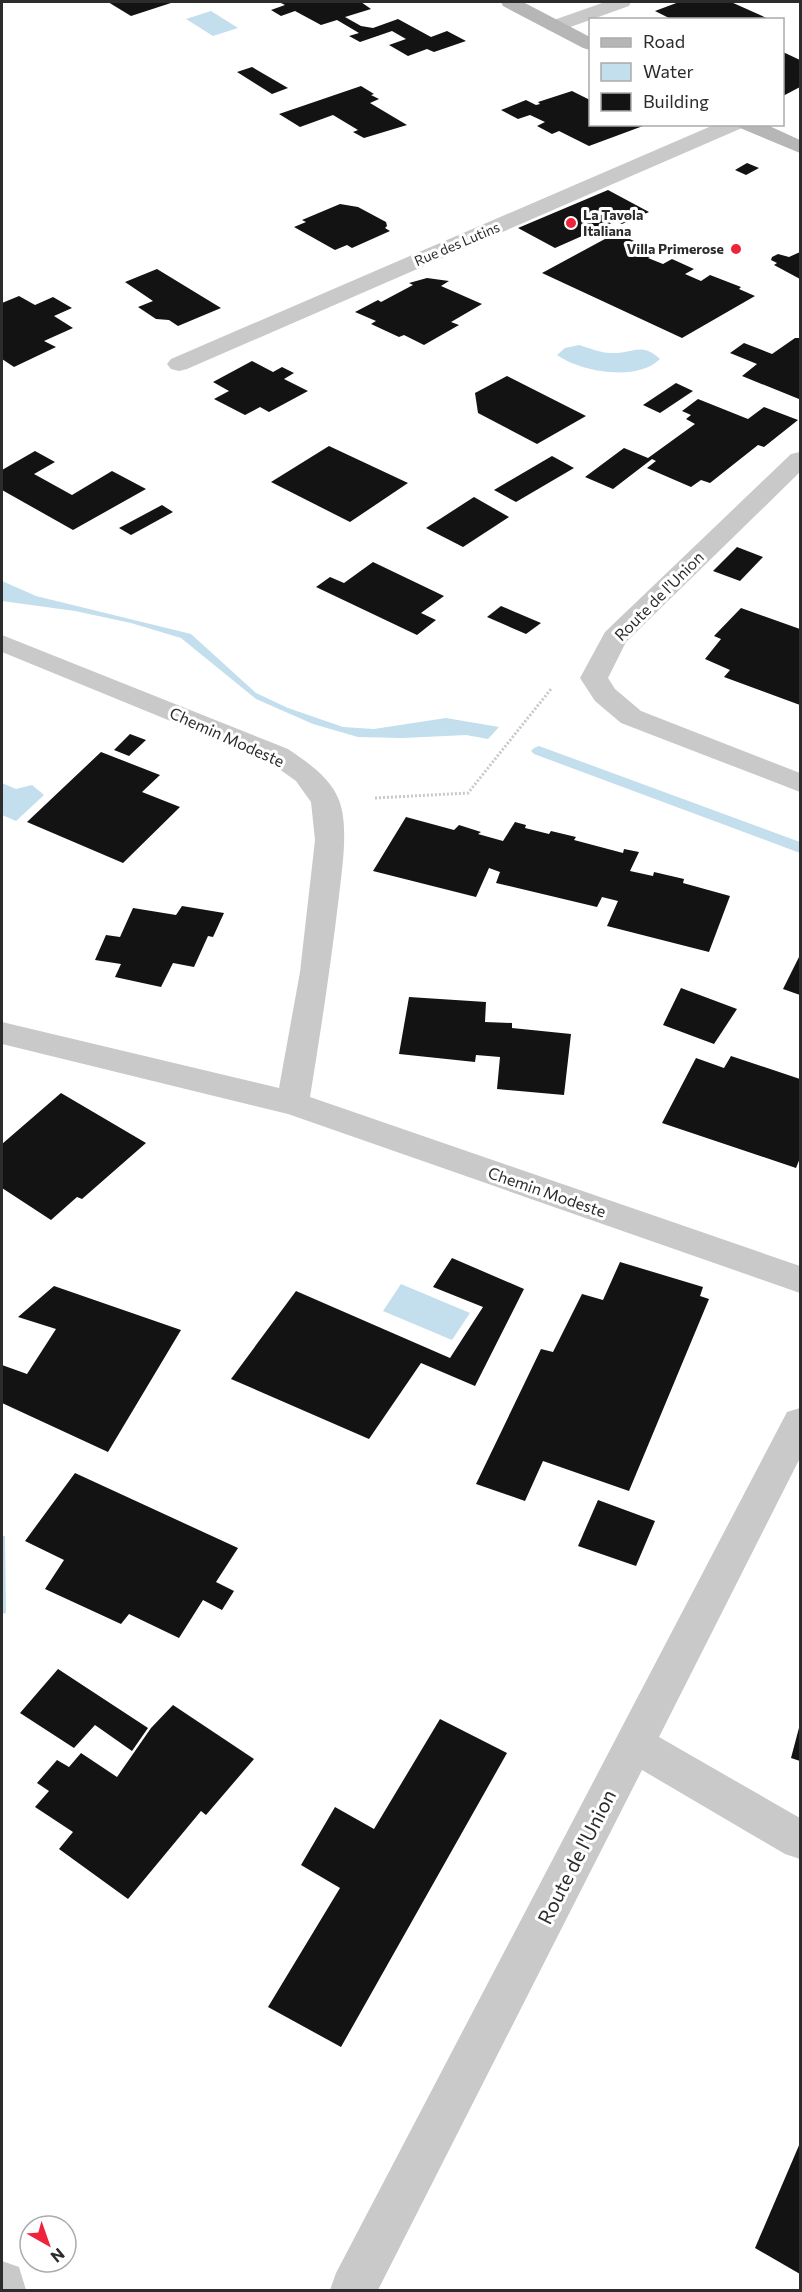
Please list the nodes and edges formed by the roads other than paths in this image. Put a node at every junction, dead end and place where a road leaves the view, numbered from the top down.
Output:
1 (510, 2) edge
2 (622, 2) edge
3 (555, 26) junction
4 (589, 43) edge
5 (730, 126) edge
6 (752, 126) edge
7 (801, 147) edge
8 (178, 364) dead end
9 (801, 459) edge
10 (2, 643) edge
11 (801, 783) edge
12 (2, 1033) edge
13 (293, 1103) junction
14 (801, 1280) edge
15 (801, 1423) edge
16 (635, 1745) junction
17 (801, 1840) edge
18 (2, 2284) edge
19 (3, 2290) edge
20 (353, 2290) edge

1 - 3 street
2 - 3 street
3 - 4 street
5 - 8 street, Rue des Lutins
6 - 7 street
9 - 11 street, Route de l'Union
10 - 13 street, Chemin Modeste
12 - 13 street, Chemin Modeste
13 - 14 street, Chemin Modeste
15 - 16 street, Route de l'Union
16 - 17 street
16 - 20 street, Route de l'Union
18 - 19 street

